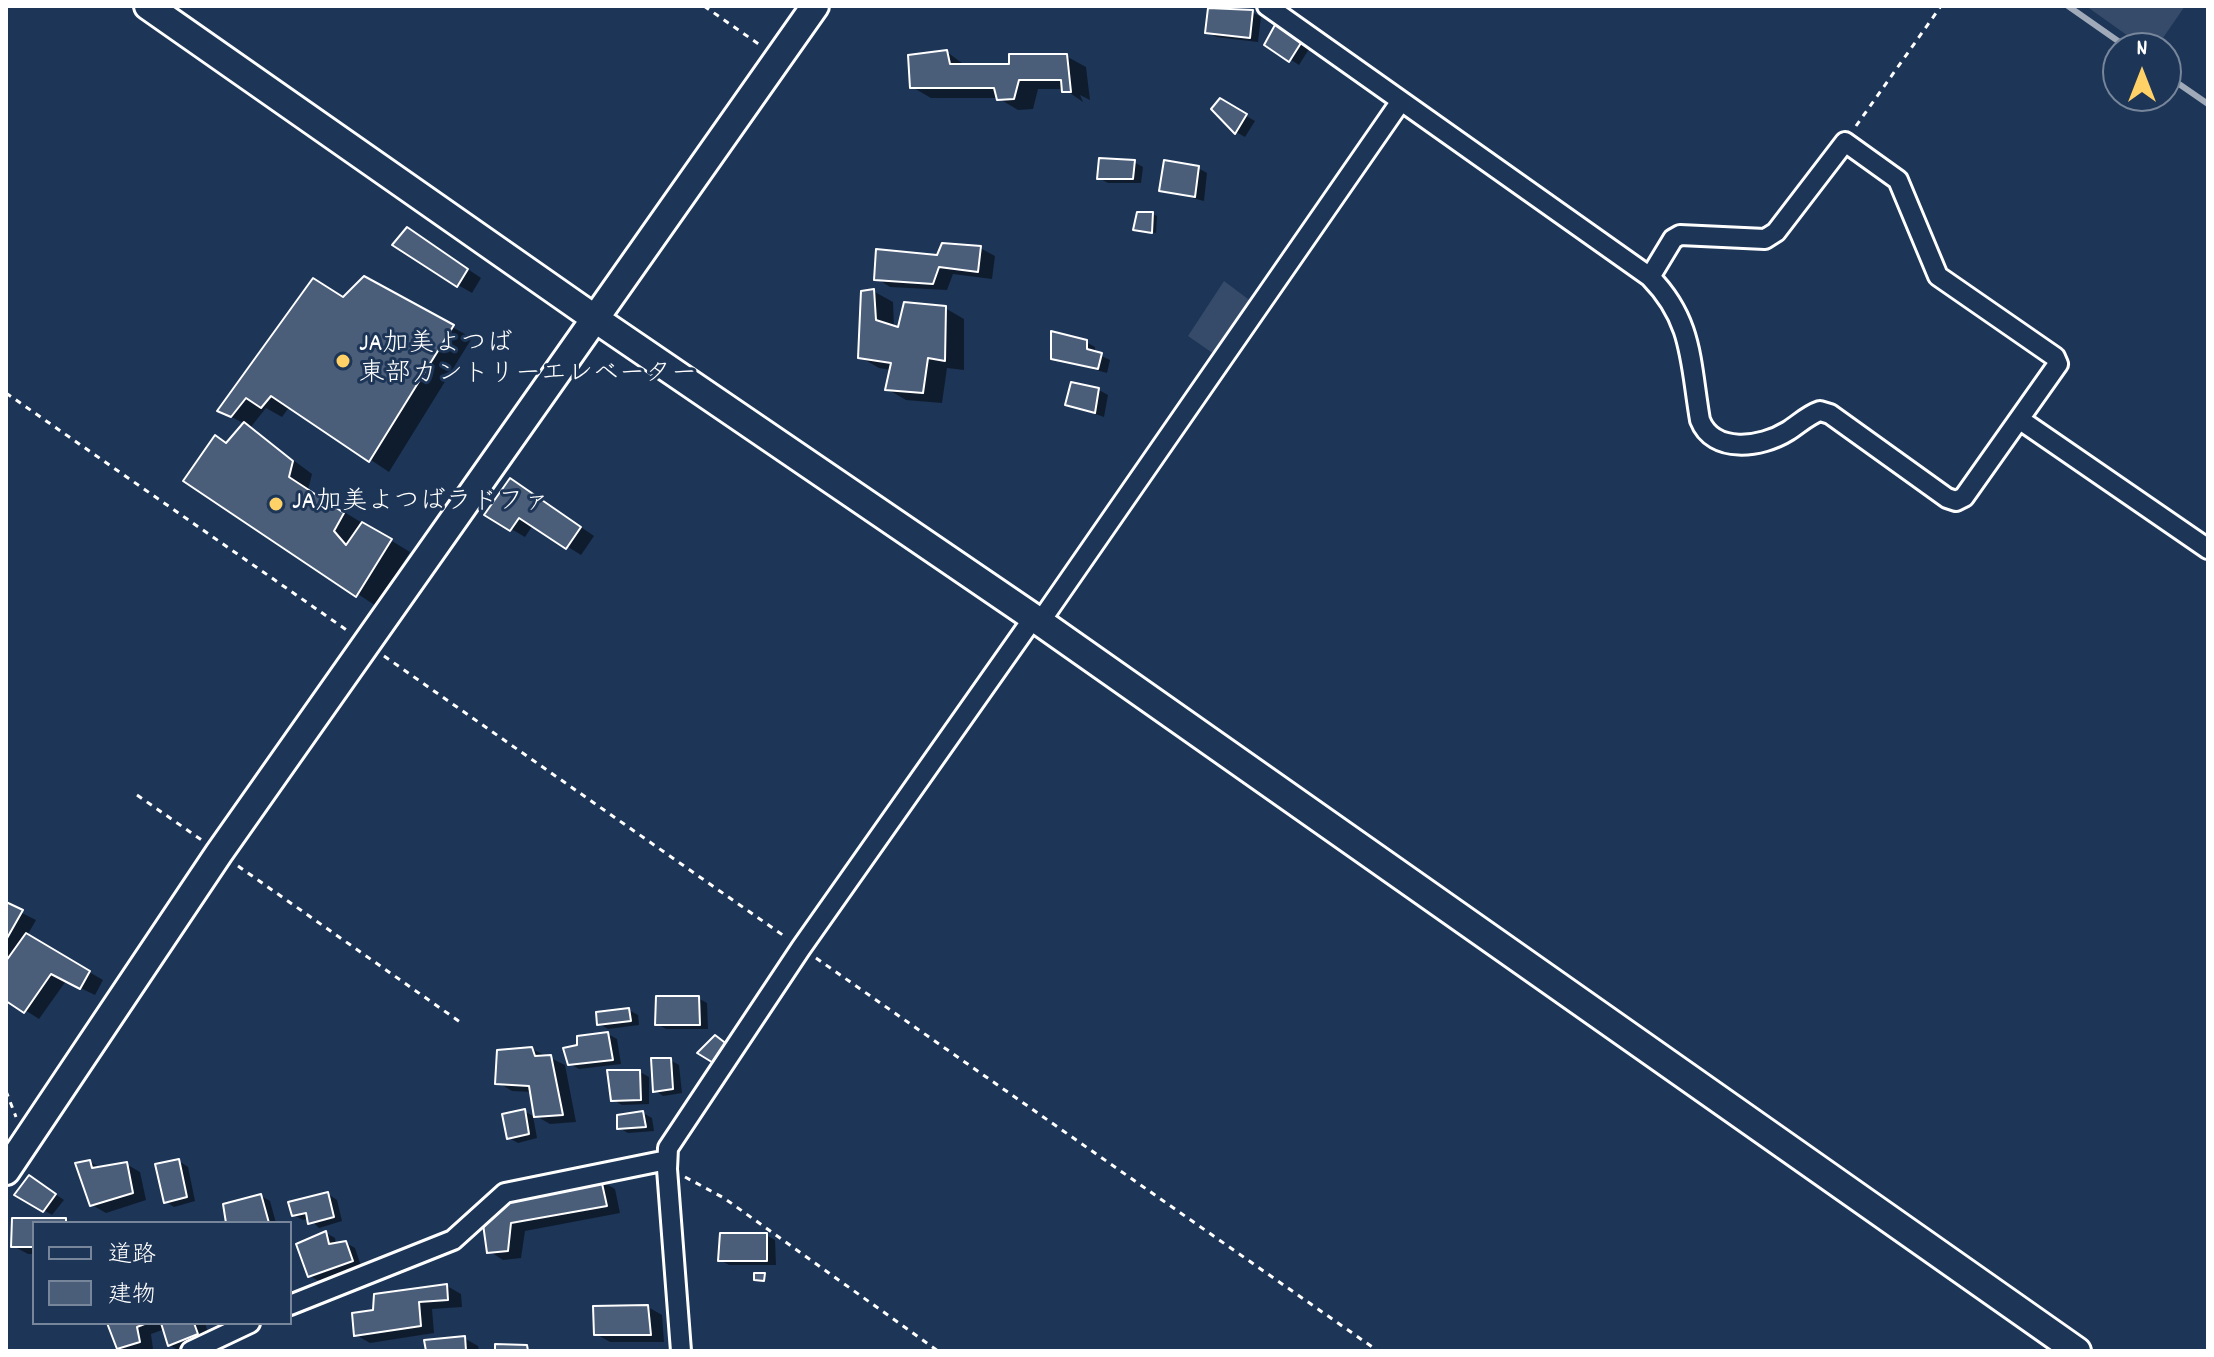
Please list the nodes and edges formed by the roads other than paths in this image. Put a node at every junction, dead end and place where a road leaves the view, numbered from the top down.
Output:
1 (148, 6) edge
2 (815, 6) edge
3 (1267, 6) edge
4 (1401, 101) junction
5 (1650, 277) junction
6 (597, 320) junction
7 (2019, 419) junction
8 (2208, 549) edge
9 (1028, 628) junction
10 (667, 1164) junction
11 (6, 1171) edge
12 (292, 1304) edge
13 (246, 1325) edge
14 (201, 1350) edge
15 (681, 1351) edge
16 (2077, 1351) edge

1 - 6 street
2 - 6 street
3 - 4 street
4 - 5 street
4 - 9 street
5 - 7 street
5 - 7 street
6 - 9 street
6 - 11 street
7 - 8 street
9 - 10 street
9 - 16 street
10 - 12 street
10 - 15 street
13 - 14 street

